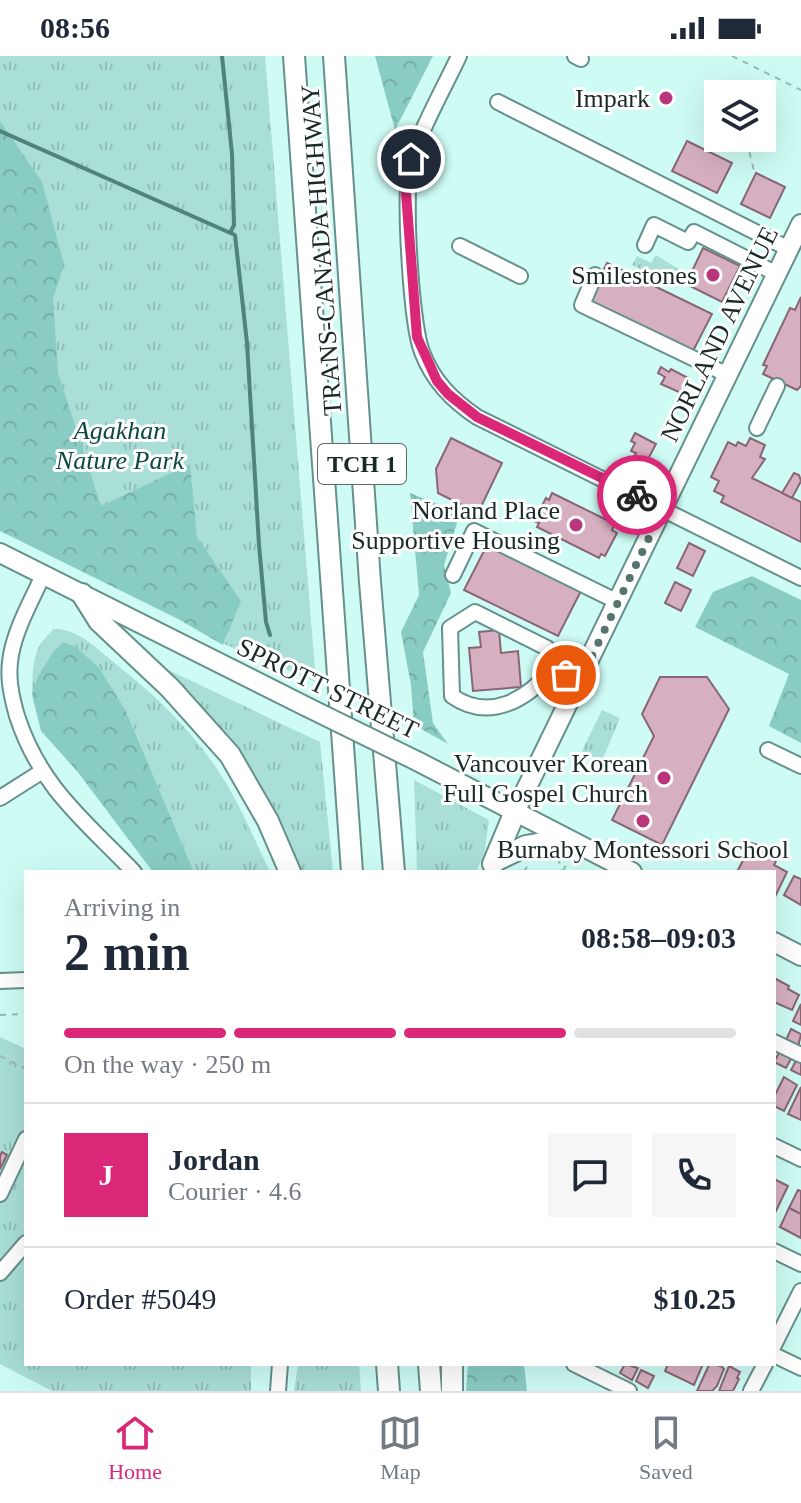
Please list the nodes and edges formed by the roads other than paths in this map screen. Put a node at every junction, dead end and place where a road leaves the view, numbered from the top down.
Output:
1 (294, 56) edge
2 (334, 56) edge
3 (459, 56) edge
4 (498, 102) dead end
5 (801, 224) edge
6 (645, 245) dead end
7 (460, 246) dead end
8 (789, 249) junction
9 (777, 274) junction
10 (595, 275) dead end
11 (520, 276) dead end
12 (728, 375) junction
13 (777, 386) dead end
14 (757, 428) dead end
15 (663, 509) junction
16 (0, 553) edge
17 (43, 575) junction
18 (453, 575) dead end
19 (801, 578) edge
20 (82, 594) junction
21 (618, 602) junction
22 (552, 669) junction
23 (580, 681) junction
24 (768, 750) dead end
25 (801, 766) edge
26 (41, 772) junction
27 (0, 798) edge
28 (515, 812) junction
29 (564, 850) junction
30 (492, 866) edge
31 (132, 870) edge
32 (289, 870) edge
33 (352, 870) edge
34 (394, 870) edge
35 (626, 870) edge
36 (776, 943) edge
37 (801, 956) edge
38 (24, 980) edge
39 (0, 981) edge
40 (776, 1043) edge
41 (801, 1055) edge
42 (24, 1143) edge
43 (776, 1147) edge
44 (801, 1159) edge
45 (0, 1194) edge
46 (24, 1245) edge
47 (776, 1252) edge
48 (801, 1264) edge
49 (0, 1273) edge
50 (801, 1291) edge
51 (776, 1341) edge
52 (776, 1356) edge
53 (280, 1366) edge
54 (387, 1366) edge
55 (429, 1366) edge
56 (452, 1366) edge
57 (578, 1366) edge
58 (764, 1366) edge
59 (801, 1368) edge
60 (278, 1391) edge
61 (389, 1391) edge
62 (431, 1391) edge
63 (452, 1391) edge
64 (629, 1391) edge
65 (751, 1391) edge

1 - 33 highway, TRANS-CANADA HIGHWAY / TCH 1
2 - 34 highway, TRANS-CANADA HIGHWAY / TCH 1
3 - 15 street
4 - 8 street
5 - 8 main road, NORLAND AVENUE
6 - 9 street
7 - 11 street
8 - 9 main road, NORLAND AVENUE
9 - 12 main road, NORLAND AVENUE
10 - 12 street
12 - 15 main road, NORLAND AVENUE
13 - 14 street
15 - 19 street
15 - 21 main road, NORLAND AVENUE
16 - 17 main road, SPROTT STREET
17 - 20 main road, SPROTT STREET
17 - 26 street
18 - 21 street
20 - 28 main road, SPROTT STREET, bridge
20 - 32 highway
21 - 23 main road, NORLAND AVENUE
22 - 22 street
22 - 23 street
23 - 28 main road, NORLAND AVENUE
24 - 25 street
26 - 27 street
26 - 31 street
28 - 29 main road, SPROTT STREET
28 - 30 highway
29 - 30 highway
29 - 35 main road, SPROTT STREET
36 - 37 main road
38 - 39 street
40 - 41 street
42 - 45 street
43 - 44 street
46 - 49 street
47 - 48 street
50 - 51 street
52 - 59 street
53 - 60 street
54 - 61 highway
55 - 62 highway
56 - 63 highway
57 - 64 street
58 - 65 street

